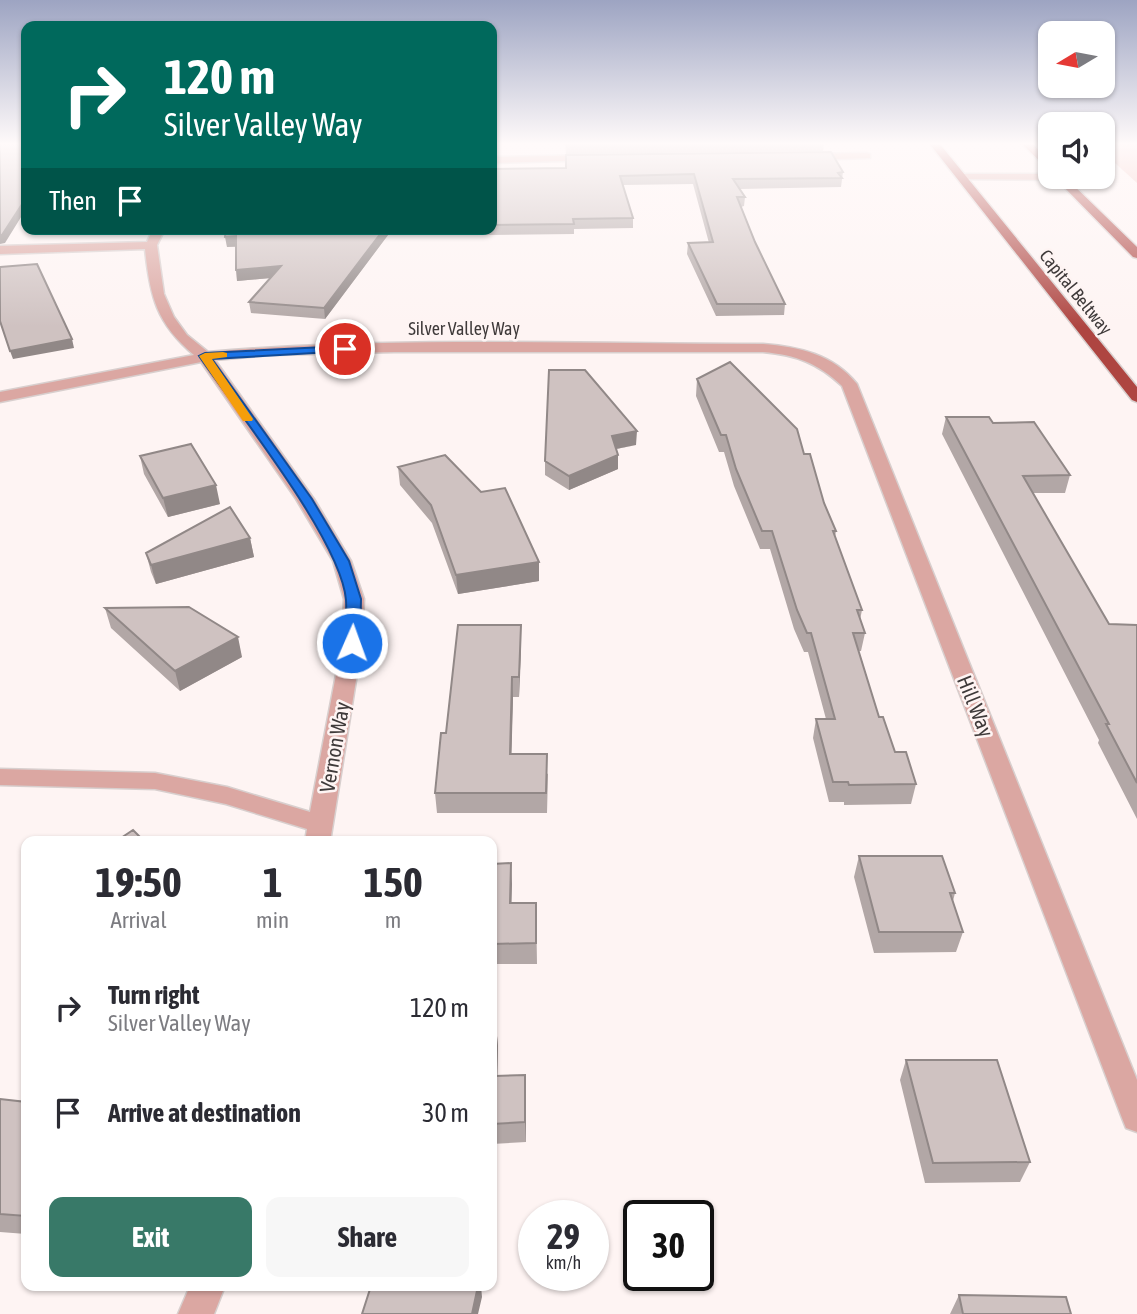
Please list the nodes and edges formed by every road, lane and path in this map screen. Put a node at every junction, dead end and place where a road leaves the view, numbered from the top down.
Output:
1 (984, 204) edge
2 (1087, 204) edge
3 (155, 237) edge
4 (0, 250) edge
5 (1137, 254) edge
6 (763, 348) joint
7 (205, 356) junction
8 (0, 397) edge
9 (1137, 397) edge
10 (0, 777) edge
11 (318, 833) edge
12 (1137, 1118) edge
13 (206, 1291) edge
14 (196, 1314) edge

1 - 9 highway, Capital Beltway
2 - 5 highway
3 - 4 street
3 - 7 street, Vernon Way
6 - 7 street, Silver Valley Way
6 - 12 street, Hill Way
7 - 8 street, Silver Valley Way
7 - 11 street, Vernon Way
10 - 11 street, Vernon Way
13 - 14 street

